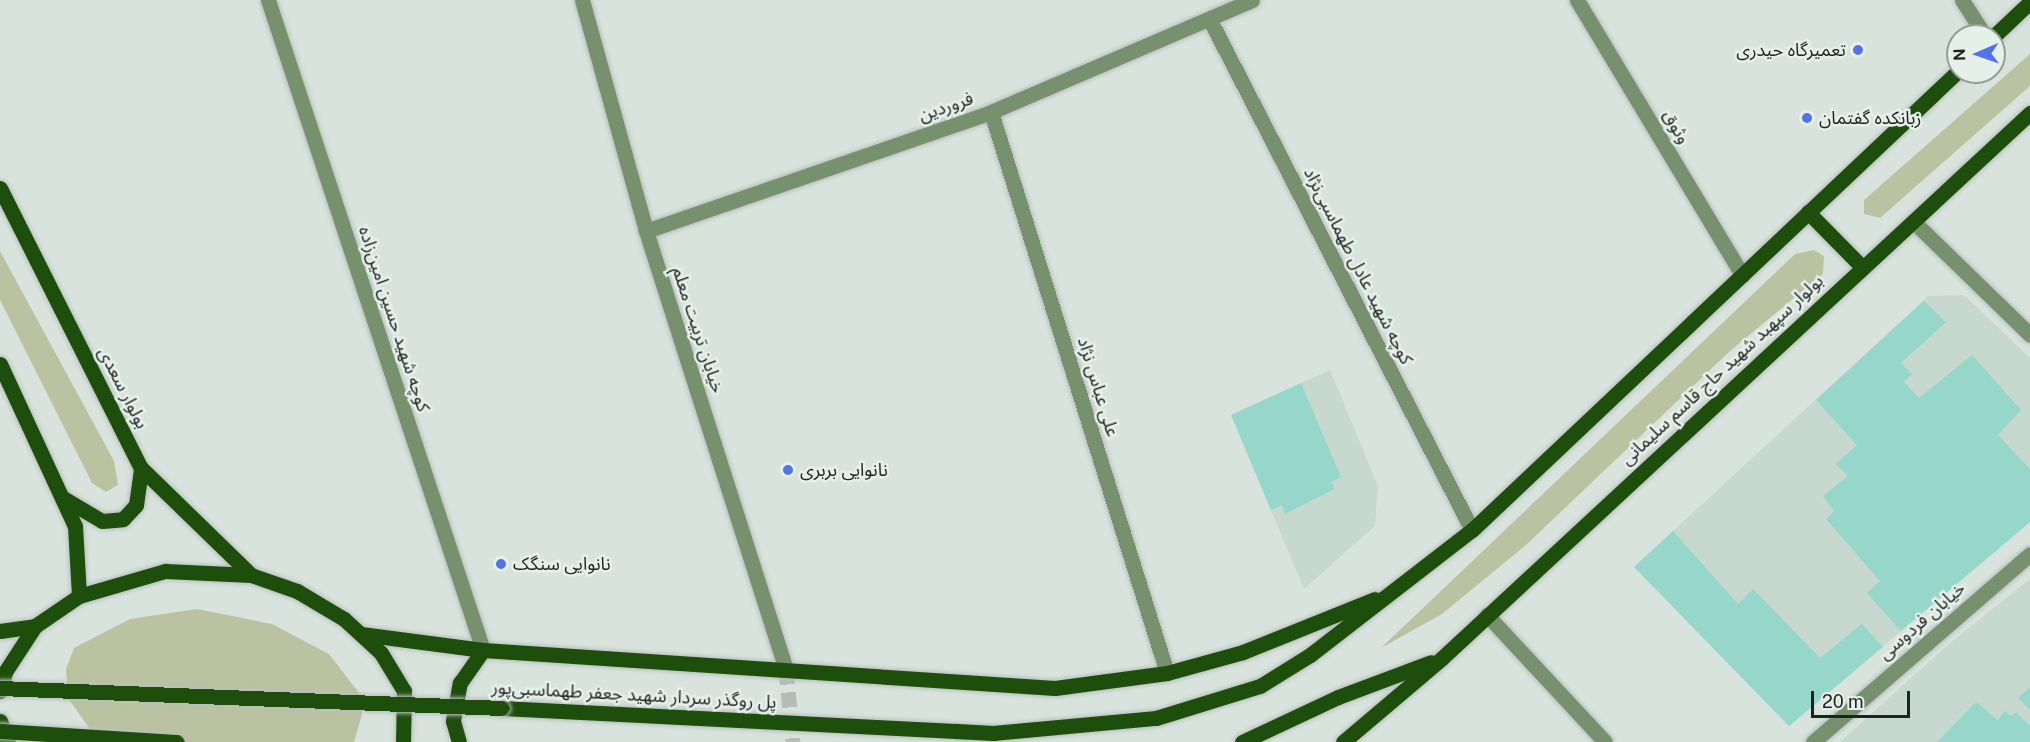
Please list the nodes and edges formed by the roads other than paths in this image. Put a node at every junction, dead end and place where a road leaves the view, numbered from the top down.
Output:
1 (268, 0) edge
2 (582, 0) edge
3 (1252, 0) edge
4 (1576, 0) edge
5 (1962, 0) edge
6 (2030, 2) edge
7 (1210, 20) junction
8 (1977, 24) edge
9 (2006, 25) edge
10 (1946, 81) edge
11 (991, 112) junction
12 (2030, 113) edge
13 (0, 188) edge
14 (1808, 212) junction
15 (1914, 222) junction
16 (646, 231) junction
17 (1862, 267) junction
18 (1742, 275) junction
19 (2030, 335) edge
20 (0, 364) edge
21 (141, 468) junction
22 (63, 498) junction
23 (1472, 530) junction
24 (2030, 554) edge
25 (251, 575) junction
26 (1389, 593) junction
27 (79, 596) junction
28 (1487, 615) junction
29 (35, 626) junction
30 (0, 631) edge
31 (361, 634) junction
32 (483, 650) junction
33 (1442, 658) junction
34 (786, 669) junction
35 (1167, 673) junction
36 (0, 689) edge
37 (0, 721) edge
38 (0, 731) edge
39 (8, 742) edge
40 (177, 742) edge
41 (403, 742) edge
42 (459, 742) edge
43 (1242, 742) edge
44 (1343, 742) edge
45 (1605, 742) edge
46 (1813, 742) edge

1 - 32 street, کوچه شهید حسین امین‌زاده
2 - 16 street, خیابان تربیت معلم
3 - 7 street, فروردین
4 - 18 street, وثوق
5 - 8 street
6 - 9 main road
7 - 11 street, فروردین
7 - 23 street, کوچه شهید عادل طهماسبی‌نژاد
10 - 14 main road
11 - 16 street, فروردین
11 - 35 street, علی عباس نژاد
12 - 15 main road, بولوار سپهبد شهید حاج قاسم سلیمانی
13 - 21 main road, بولوار سعدی
14 - 17 main road
14 - 18 main road
15 - 17 main road, بولوار سپهبد شهید حاج قاسم سلیمانی
15 - 19 street
16 - 34 street, خیابان تربیت معلم
17 - 28 main road, بولوار سپهبد شهید حاج قاسم سلیمانی
18 - 23 main road
20 - 22 main road
21 - 22 main road
21 - 25 main road, بولوار سعدی
22 - 27 main road
23 - 26 main road
24 - 46 street, خیابان فردوسی
25 - 27 main road
25 - 31 main road
26 - 35 main road
26 - 36 main road, پل روگذر سردار شهید جعفر طهماسبی‌پور, bridge
27 - 29 main road
28 - 33 main road, بولوار سپهبد شهید حاج قاسم سلیمانی
28 - 45 street
29 - 30 main road
29 - 36 main road
31 - 32 main road
31 - 41 main road
32 - 34 main road
32 - 42 main road
33 - 43 main road
33 - 44 main road, بولوار سپهبد شهید حاج قاسم سلیمانی
34 - 35 main road
37 - 39 main road
38 - 40 main road, bridge

